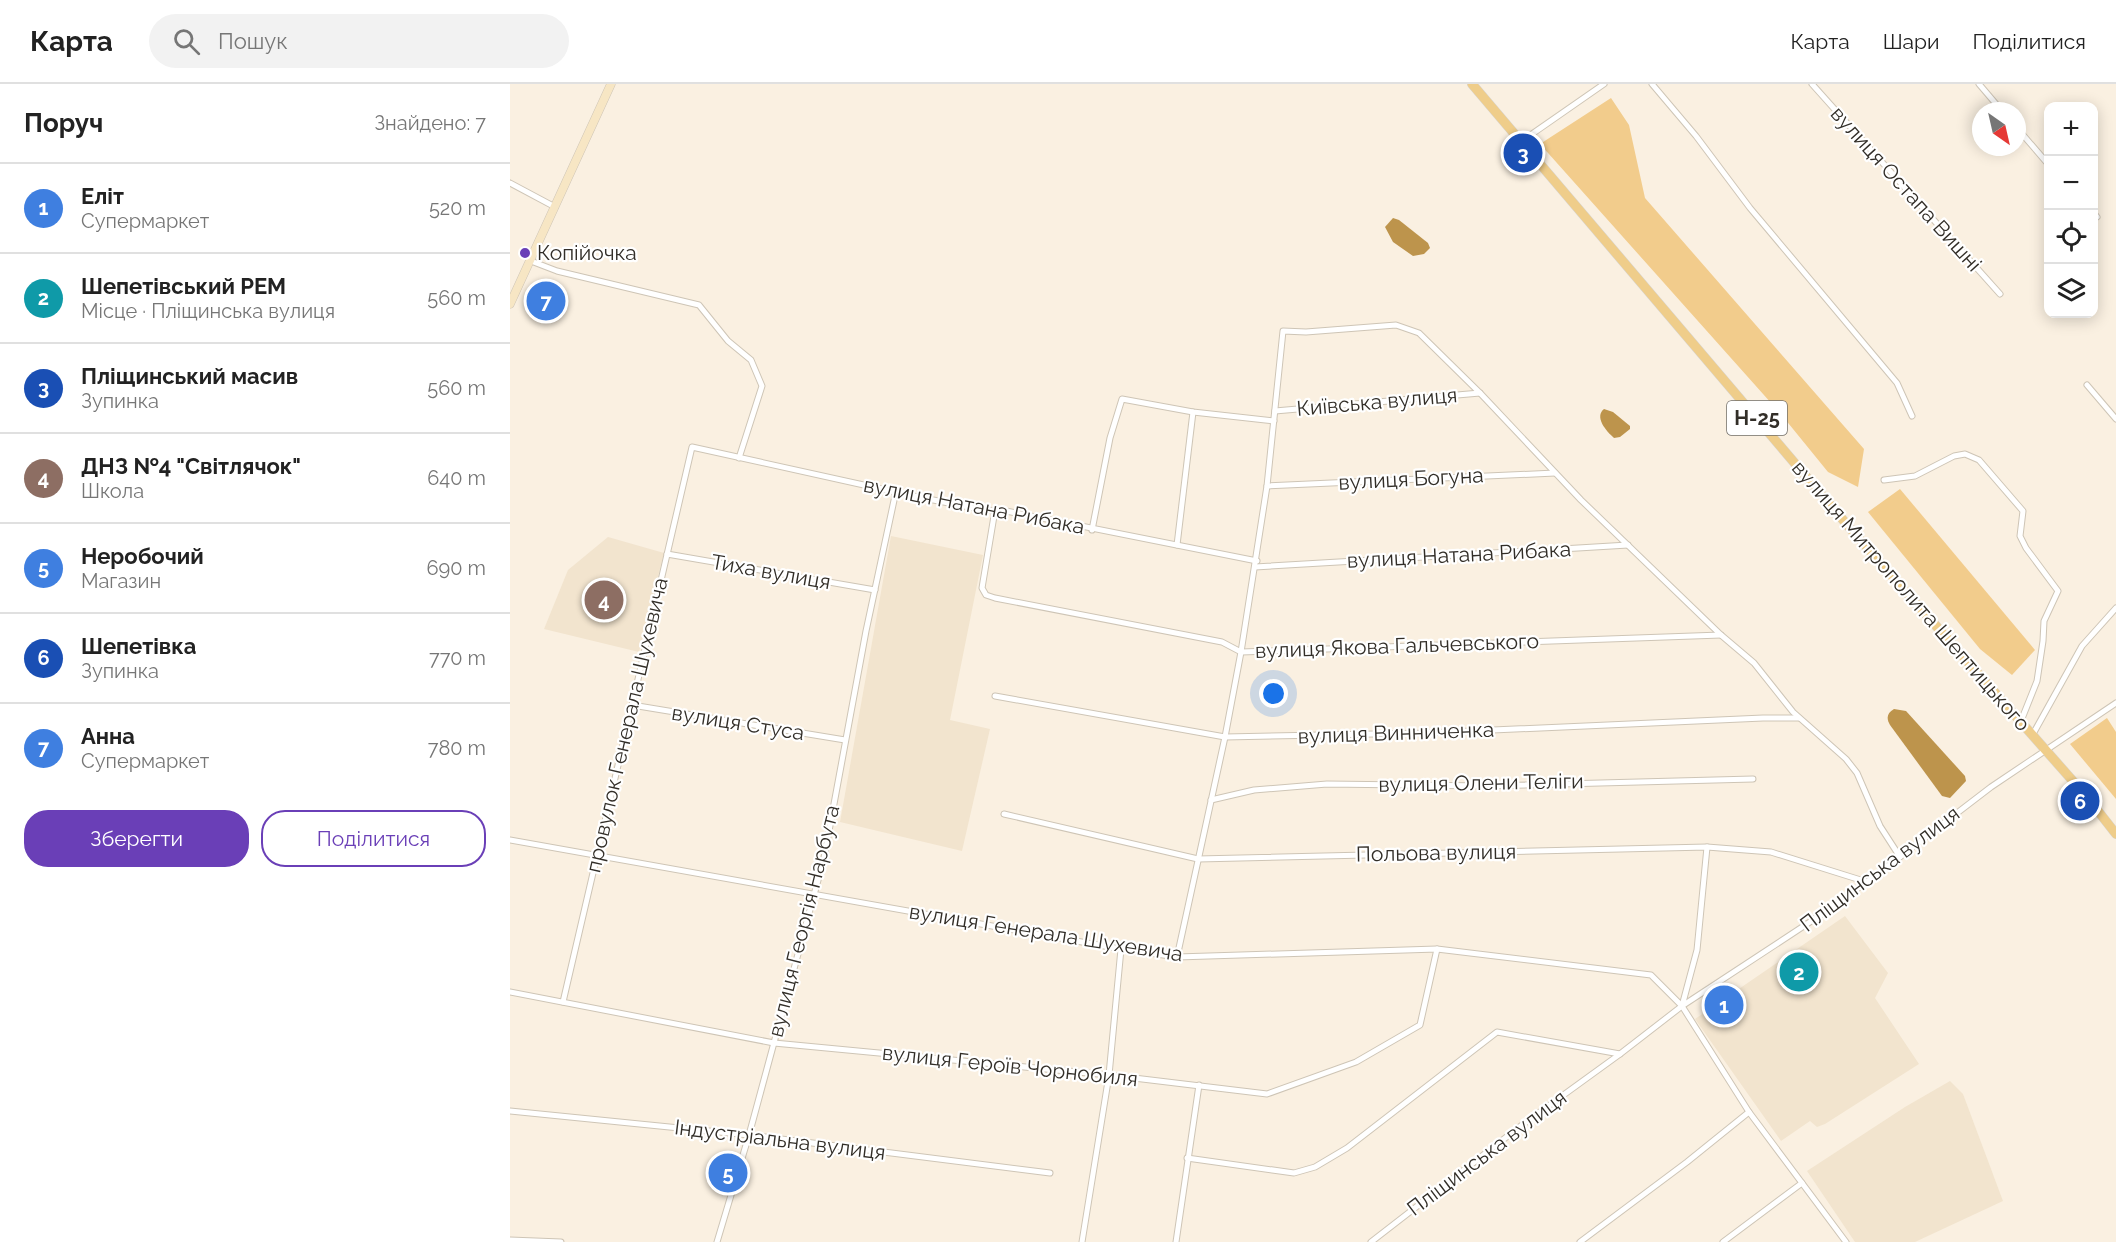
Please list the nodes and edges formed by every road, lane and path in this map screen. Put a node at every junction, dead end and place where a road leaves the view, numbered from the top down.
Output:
1 (611, 84) edge
2 (1472, 84) edge
3 (1604, 84) edge
4 (1652, 84) edge
5 (1812, 84) edge
6 (1980, 84) edge
7 (1995, 102) edge
8 (2026, 138) edge
9 (1522, 141) junction
10 (2044, 158) edge
11 (510, 183) edge
12 (555, 207) junction
13 (531, 261) junction
14 (2000, 294) dead end
15 (510, 303) edge
16 (2087, 385) dead end
17 (1480, 393) junction
18 (1275, 411) junction
19 (1193, 412) junction
20 (1912, 416) dead end
21 (2116, 419) edge
22 (1274, 421) junction
23 (692, 447) joint
24 (739, 458) junction
25 (1555, 473) junction
26 (1884, 480) dead end
27 (1267, 486) junction
28 (896, 491) junction
29 (995, 510) junction
30 (1092, 530) junction
31 (1177, 545) junction
32 (1628, 545) junction
33 (667, 554) junction
34 (1256, 564) junction
35 (875, 590) junction
36 (2116, 608) edge
37 (1721, 635) junction
38 (1241, 652) junction
39 (995, 696) dead end
40 (2116, 703) edge
41 (632, 705) junction
42 (1799, 718) junction
43 (2021, 722) junction
44 (2033, 734) junction
45 (1225, 737) junction
46 (845, 740) junction
47 (2046, 750) junction
48 (1753, 779) dead end
49 (1211, 800) junction
50 (1005, 814) dead end
51 (2116, 834) edge
52 (510, 840) edge
53 (1707, 847) junction
54 (596, 856) junction
55 (1900, 857) junction
56 (1198, 859) junction
57 (1867, 882) junction
58 (814, 895) junction
59 (1121, 949) junction
60 (1437, 949) junction
61 (1177, 957) junction
62 (510, 992) edge
63 (563, 1002) junction
64 (1682, 1005) junction
65 (774, 1042) junction
66 (1620, 1054) junction
67 (1109, 1075) junction
68 (1199, 1085) junction
69 (510, 1111) edge
70 (1749, 1112) junction
71 (749, 1135) junction
72 (1187, 1158) junction
73 (1050, 1173) dead end
74 (1802, 1183) junction
75 (1379, 1239) edge
76 (510, 1240) edge
77 (561, 1242) edge
78 (717, 1242) edge
79 (1082, 1242) edge
80 (1176, 1242) edge
81 (1371, 1242) edge
82 (1580, 1242) edge
83 (1723, 1242) edge
84 (1846, 1242) edge

1 - 12 main road
2 - 9 main road, вулиця Митрополита Шептицького / Н-25
3 - 9 street
4 - 20 street
5 - 14 street, вулиця Остапа Вишні
6 - 7 street
8 - 10 street
9 - 43 main road, вулиця Митрополита Шептицького / Н-25
11 - 12 street
12 - 13 main road
13 - 15 main road
13 - 24 street
16 - 21 street
17 - 18 street, Київська вулиця
17 - 18 street
17 - 25 street
18 - 22 street
19 - 22 street, Київська вулиця
19 - 30 street, Київська вулиця
19 - 31 street
22 - 27 street
23 - 24 street, вулиця Натана Рибака
23 - 33 street, провулок Генерала Шухевича
24 - 28 street, вулиця Натана Рибака
25 - 27 street, вулиця Богуна
25 - 32 street
26 - 43 street
27 - 34 street
28 - 29 street, вулиця Натана Рибака
28 - 35 street, вулиця Георгія Нарбута
29 - 30 street, вулиця Натана Рибака
29 - 38 street, вулиця Якова Гальчевського
30 - 31 street, вулиця Натана Рибака
31 - 34 street, вулиця Натана Рибака
32 - 34 street, вулиця Натана Рибака
32 - 37 street
33 - 35 street, Тиха вулиця
33 - 41 street, провулок Генерала Шухевича
34 - 38 street
35 - 46 street, вулиця Георгія Нарбута
36 - 44 street
37 - 38 street, вулиця Якова Гальчевського
37 - 42 street
38 - 45 street
39 - 45 street, вулиця Винниченка
40 - 47 street, Пліщинська вулиця
41 - 46 street, вулиця Стуса
41 - 54 street, провулок Генерала Шухевича
42 - 45 street, вулиця Винниченка
42 - 55 street
43 - 44 main road, вулиця Митрополита Шептицького / Н-25
44 - 47 main road, вулиця Митрополита Шептицького / Н-25
45 - 49 street
46 - 58 street, вулиця Георгія Нарбута
47 - 51 main road, вулиця Митрополита Шептицького / Н-25
47 - 55 street, Пліщинська вулиця
48 - 49 street, вулиця Олени Теліги
49 - 56 street
50 - 56 street, Польова вулиця
52 - 54 street, вулиця Генерала Шухевича
53 - 56 street, Польова вулиця
53 - 57 street, Польова вулиця
53 - 64 street
54 - 58 street, вулиця Генерала Шухевича
54 - 63 street, провулок Генерала Шухевича
55 - 57 street, Пліщинська вулиця
56 - 61 street
57 - 64 street, Пліщинська вулиця
58 - 59 street, вулиця Генерала Шухевича
58 - 65 street, вулиця Георгія Нарбута
59 - 61 street, вулиця Генерала Шухевича
59 - 67 street
60 - 61 street, вулиця Генерала Шухевича
60 - 64 street, вулиця Генерала Шухевича
60 - 68 street, вулиця Героїв Чорнобиля
62 - 63 street, вулиця Героїв Чорнобиля
63 - 65 street, вулиця Героїв Чорнобиля
64 - 66 street, Пліщинська вулиця
64 - 70 street
65 - 67 street, вулиця Героїв Чорнобиля
65 - 71 street, вулиця Георгія Нарбута
66 - 72 street
66 - 75 street, Пліщинська вулиця
67 - 68 street, вулиця Героїв Чорнобиля
67 - 79 street
68 - 72 street
69 - 71 street, Індустріальна вулиця
70 - 74 street
70 - 82 street
71 - 73 street, Індустріальна вулиця
71 - 78 street, вулиця Георгія Нарбута
72 - 80 street
74 - 83 street
74 - 84 street
75 - 81 street, Пліщинська вулиця
76 - 77 street

